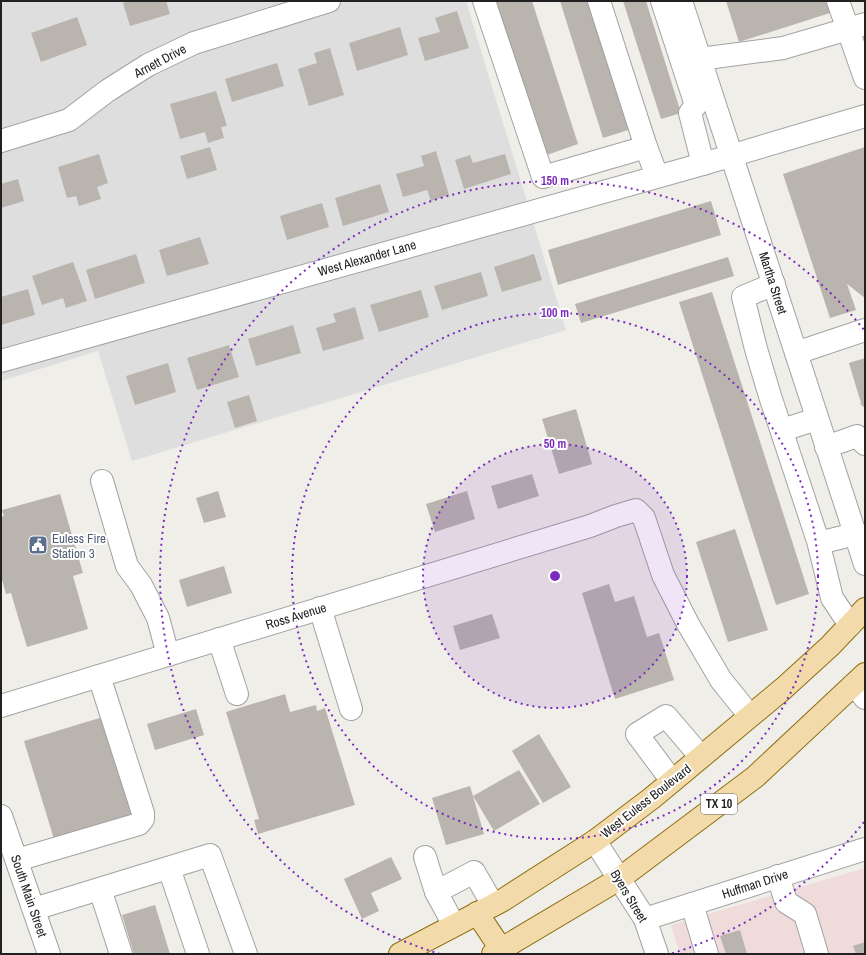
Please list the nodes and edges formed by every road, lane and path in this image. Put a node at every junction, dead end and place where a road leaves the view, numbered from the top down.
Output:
1 (329, 1) edge
2 (484, 1) edge
3 (599, 1) edge
4 (662, 1) edge
5 (681, 1) edge
6 (838, 1) edge
7 (856, 27) edge
8 (700, 59) junction
9 (865, 78) edge
10 (865, 116) edge
11 (1, 141) edge
12 (646, 147) junction
13 (732, 155) junction
14 (703, 164) junction
15 (657, 176) junction
16 (543, 177) junction
17 (552, 206) junction
18 (774, 284) junction
19 (865, 330) edge
20 (796, 353) junction
21 (1, 362) edge
22 (817, 418) junction
23 (782, 430) junction
24 (865, 444) edge
25 (826, 447) junction
26 (102, 480) dead end
27 (855, 534) junction
28 (819, 543) junction
29 (865, 564) edge
30 (320, 608) junction
31 (865, 609) edge
32 (850, 625) junction
33 (219, 639) junction
34 (168, 655) junction
35 (99, 676) junction
36 (861, 686) edge
37 (237, 694) dead end
38 (1, 706) edge
39 (351, 709) dead end
40 (750, 716) junction
41 (701, 757) junction
42 (672, 781) junction
43 (3, 829) edge
44 (595, 841) junction
45 (865, 849) edge
46 (425, 857) dead end
47 (17, 860) junction
48 (169, 868) junction
49 (778, 876) junction
50 (619, 879) junction
51 (100, 889) junction
52 (436, 892) junction
53 (692, 904) junction
54 (34, 909) junction
55 (485, 909) junction
56 (645, 920) junction
57 (454, 925) junction
58 (497, 952) edge
59 (49, 954) edge
60 (121, 954) edge
61 (198, 954) edge
62 (245, 954) edge
63 (400, 954) edge
64 (657, 954) edge
65 (707, 954) edge
66 (817, 954) edge

1 - 11 street, Arnett Drive
2 - 16 street
3 - 12 street
4 - 14 street
5 - 8 street, Martha Street
6 - 7 street
7 - 8 street
7 - 9 street
8 - 13 street, Martha Street
10 - 13 street, West Alexander Lane
12 - 15 street
12 - 16 street
13 - 14 street, West Alexander Lane
13 - 18 street, Martha Street
14 - 15 street, West Alexander Lane
15 - 17 street, West Alexander Lane
16 - 17 street
17 - 21 street, West Alexander Lane
18 - 20 street, Martha Street
18 - 23 street
19 - 20 street
20 - 22 street, Martha Street
22 - 23 street
22 - 25 street, Martha Street
23 - 28 street
24 - 25 street
25 - 27 street, Martha Street
26 - 34 street
27 - 28 street
27 - 29 street, Martha Street
28 - 32 street
30 - 33 street, Ross Avenue
30 - 39 street
30 - 40 street, Ross Avenue
31 - 32 main road, West Euless Boulevard
32 - 40 main road, West Euless Boulevard
33 - 34 street, Ross Avenue
33 - 37 street
34 - 35 street, Ross Avenue
35 - 38 street, Ross Avenue
35 - 47 street
36 - 50 main road, TX 10
40 - 41 main road, West Euless Boulevard
41 - 42 main road, West Euless Boulevard
41 - 42 street
42 - 44 main road, West Euless Boulevard
43 - 47 street, South Main Street
44 - 50 street, Byers Street
44 - 55 main road, West Euless Boulevard
45 - 49 street, Huffman Drive
46 - 52 street
47 - 54 street, South Main Street
48 - 51 street
48 - 61 street
48 - 62 street
49 - 53 street, Huffman Drive
49 - 66 street
50 - 56 street, Byers Street
50 - 58 main road, TX 10
51 - 54 street
51 - 60 street
52 - 55 street
52 - 57 street
53 - 56 street, Huffman Drive
53 - 65 street
54 - 59 street, South Main Street
55 - 57 main road, West Euless Boulevard
55 - 58 main road
56 - 64 street, Byers Street
57 - 63 main road, West Euless Boulevard

